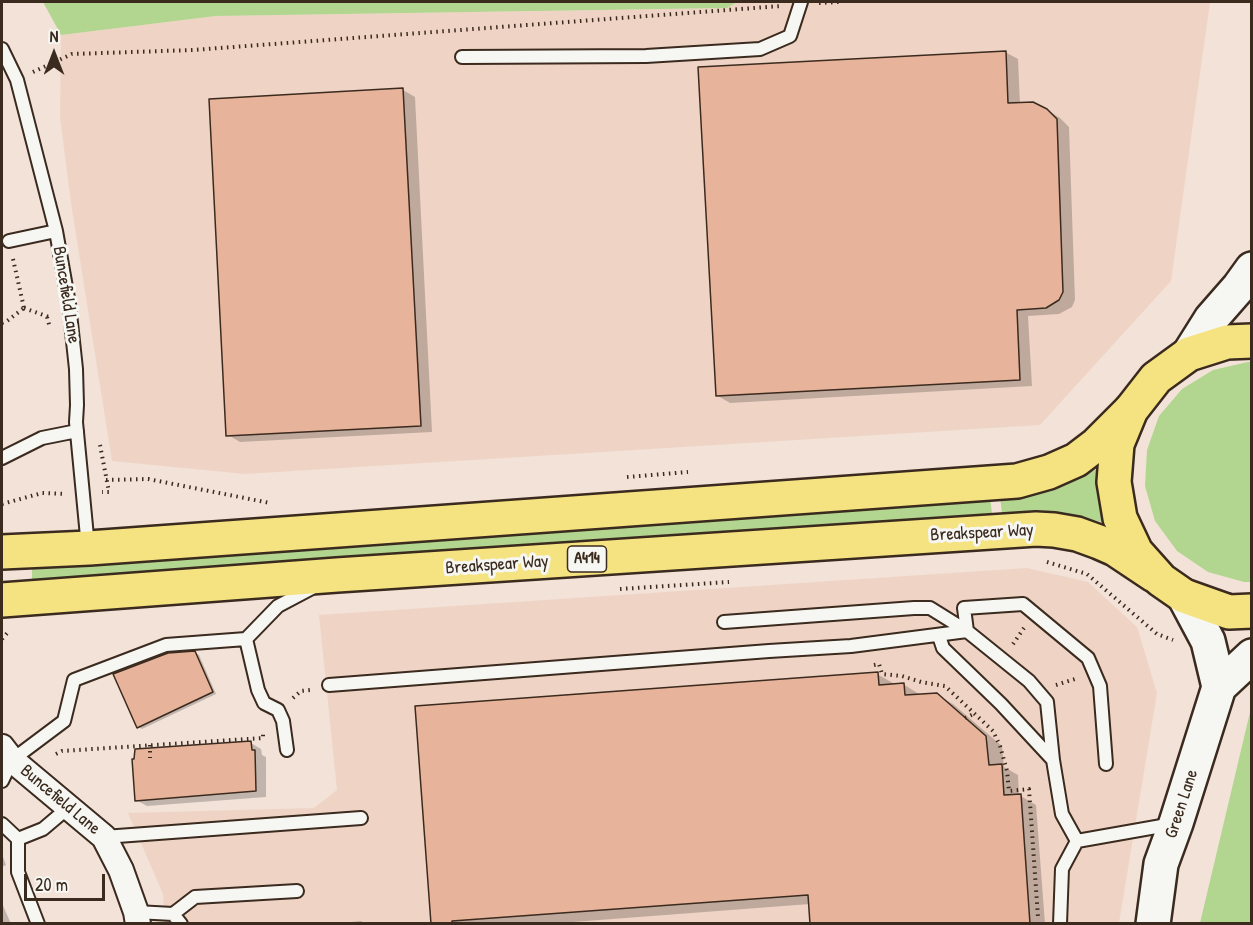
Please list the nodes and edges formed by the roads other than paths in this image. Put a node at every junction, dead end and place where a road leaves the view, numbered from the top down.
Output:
1 (801, 3) edge
2 (2, 49) edge
3 (462, 57) dead end
4 (56, 231) junction
5 (9, 241) road end
6 (1251, 269) edge
7 (1251, 341) edge
8 (1189, 354) junction
9 (1131, 410) junction
10 (77, 431) junction
11 (2, 458) edge
12 (88, 548) junction
13 (2, 552) edge
14 (337, 575) junction
15 (1172, 588) junction
16 (2, 600) edge
17 (1251, 611) edge
18 (724, 622) dead end
19 (967, 631) junction
20 (939, 636) junction
21 (246, 639) junction
22 (1251, 656) edge
23 (330, 685) road end
24 (1219, 687) junction
25 (287, 750) dead end
26 (7, 753) edge
27 (1053, 760) junction
28 (1106, 764) dead end
29 (2, 781) edge
30 (69, 807) junction
31 (361, 818) dead end
32 (1176, 823) junction
33 (2, 824) edge
34 (105, 837) junction
35 (18, 839) junction
36 (1077, 841) junction
37 (297, 891) dead end
38 (137, 918) edge
39 (177, 919) edge
40 (38, 924) edge
41 (1060, 924) edge
42 (1154, 924) edge

1 - 3 lane
2 - 4 lane, Buncefield Lane
4 - 5 lane
4 - 10 lane, Buncefield Lane
6 - 8 street
7 - 8 main road
8 - 9 main road
9 - 12 main road
9 - 15 main road
10 - 11 lane
10 - 12 lane, Buncefield Lane
12 - 13 main road
14 - 15 main road, Breakspear Way / A414
14 - 16 main road, Breakspear Way / A414
14 - 21 lane
15 - 17 main road
15 - 24 street
18 - 19 lane
19 - 20 lane
19 - 27 lane
19 - 28 lane
20 - 23 lane
20 - 27 lane
21 - 25 lane
21 - 26 lane
22 - 24 street, Green Lane
24 - 32 street, Green Lane
26 - 29 lane
26 - 30 street, Buncefield Lane
27 - 36 lane
30 - 34 street, Buncefield Lane
30 - 35 lane
31 - 34 lane
32 - 36 lane
32 - 42 street, Green Lane
33 - 35 lane
34 - 38 street, Buncefield Lane
35 - 40 lane
36 - 41 lane
37 - 39 lane
38 - 39 lane

